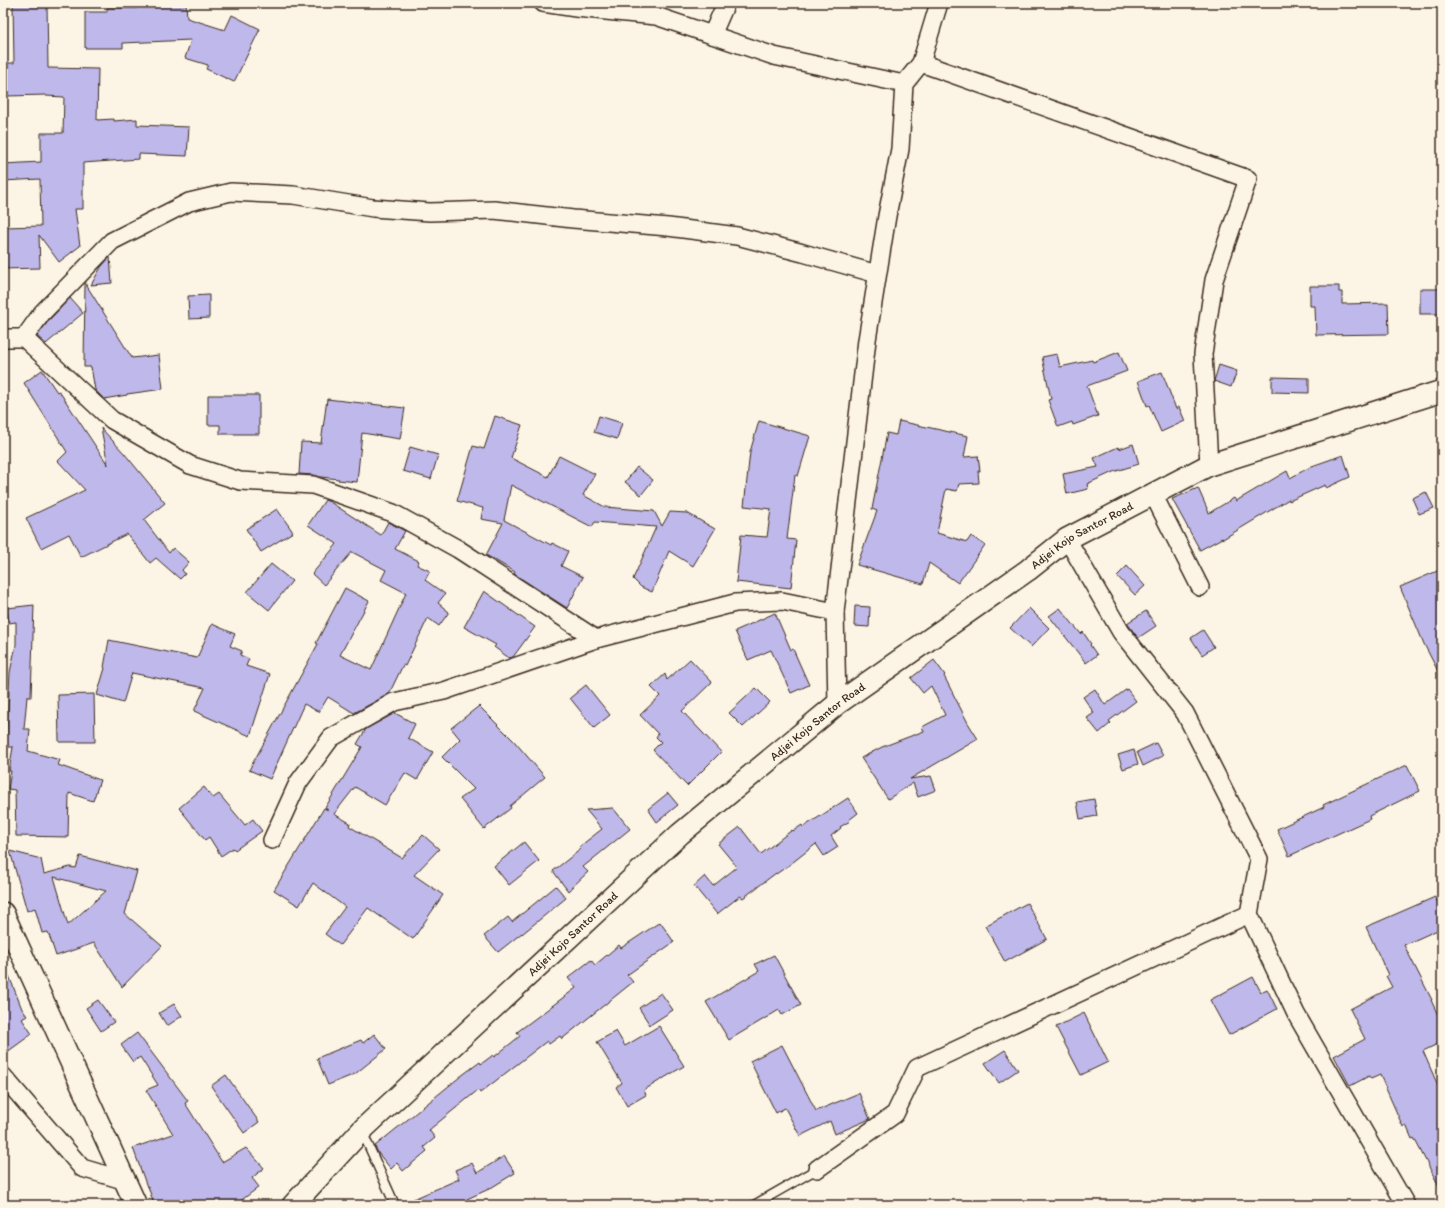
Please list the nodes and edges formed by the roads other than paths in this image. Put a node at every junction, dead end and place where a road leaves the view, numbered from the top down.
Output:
1 (544, 3) edge
2 (726, 3) edge
3 (939, 3) edge
4 (712, 35) junction
5 (921, 63) junction
6 (904, 84) junction
7 (877, 274) junction
8 (3, 338) edge
9 (24, 338) junction
10 (1442, 391) edge
11 (1209, 465) junction
12 (1153, 494) junction
13 (1067, 539) junction
14 (1200, 588) dead end
15 (834, 612) junction
16 (596, 639) junction
17 (837, 704) junction
18 (272, 840) dead end
19 (3, 913) edge
20 (1249, 914) junction
21 (3, 1076) edge
22 (362, 1130) junction
23 (817, 1169) joint
24 (123, 1180) junction
25 (136, 1205) edge
26 (293, 1205) edge
27 (395, 1205) edge
28 (754, 1205) edge
29 (1406, 1205) edge

1 - 4 street
2 - 4 street
3 - 5 street
4 - 6 street
5 - 6 street
5 - 11 street
6 - 7 street
7 - 9 street
7 - 15 street
8 - 9 street
9 - 16 street
10 - 11 street, Adjei Kojo Santor Road
11 - 12 street, Adjei Kojo Santor Road
12 - 13 street, Adjei Kojo Santor Road
12 - 14 street
13 - 17 street, Adjei Kojo Santor Road
13 - 20 street
15 - 16 street
15 - 17 street
16 - 18 street
17 - 22 street, Adjei Kojo Santor Road
19 - 24 street
20 - 23 street
20 - 29 street
21 - 24 street
22 - 26 street, Adjei Kojo Santor Road
22 - 27 lane
23 - 28 lane
24 - 25 street

